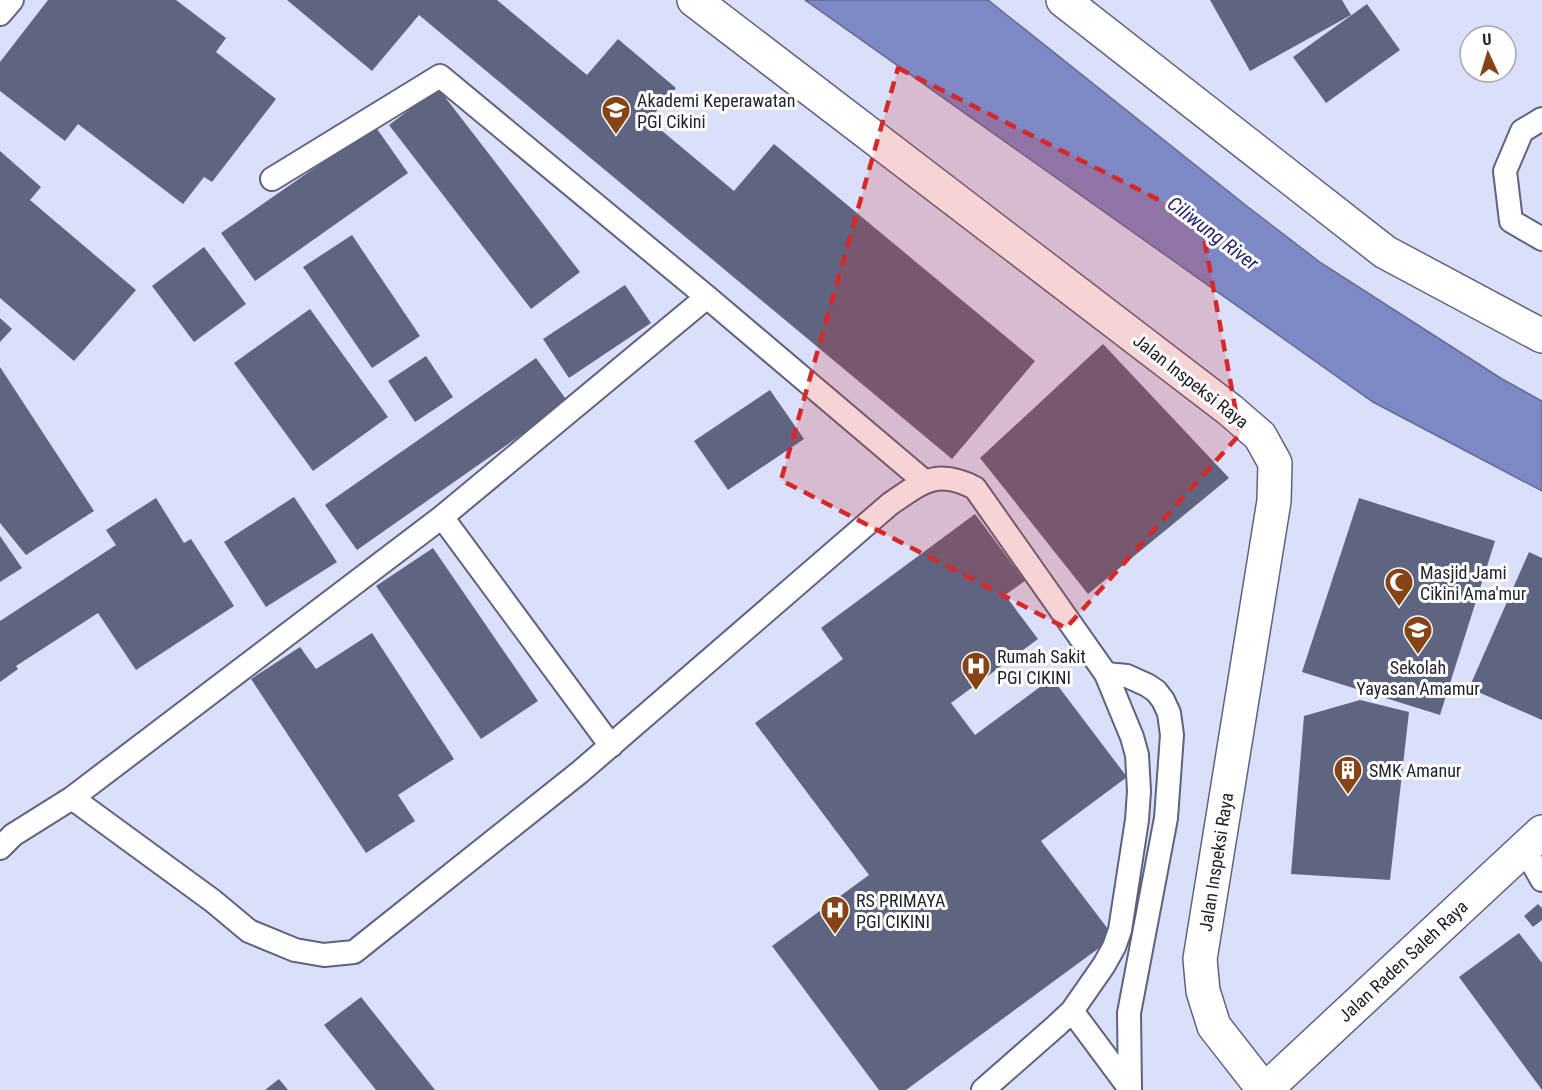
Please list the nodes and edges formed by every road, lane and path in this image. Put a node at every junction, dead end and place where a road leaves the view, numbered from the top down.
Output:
1 (12, 0) edge
2 (694, 0) edge
3 (1063, 0) edge
4 (0, 14) edge
5 (1542, 119) edge
6 (272, 179) dead end
7 (1542, 239) edge
8 (707, 297) junction
9 (1542, 336) edge
10 (924, 481) junction
11 (442, 517) junction
12 (1106, 674) junction
13 (611, 746) junction
14 (72, 798) junction
15 (1533, 840) edge
16 (0, 848) edge
17 (1542, 880) edge
18 (1072, 1011) junction
19 (983, 1090) edge
20 (1129, 1090) edge
21 (1264, 1090) edge

1 - 4 lane
2 - 21 street, Jalan Inspeksi Raya
3 - 9 street
5 - 7 lane
6 - 8 lane
8 - 10 lane
8 - 11 lane
10 - 12 lane
10 - 13 lane
11 - 13 lane
11 - 14 lane
12 - 18 lane
12 - 20 lane
13 - 14 lane
14 - 16 lane
15 - 17 lane
15 - 21 street, Jalan Raden Saleh Raya
18 - 19 lane
18 - 20 lane

